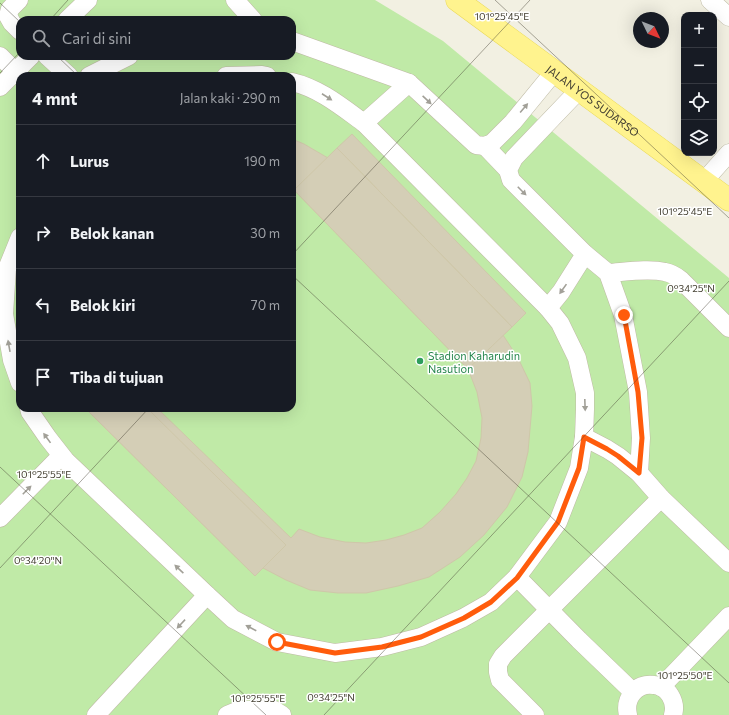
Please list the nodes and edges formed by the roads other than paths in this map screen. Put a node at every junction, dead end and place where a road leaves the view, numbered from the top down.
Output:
1 (19, 0) edge
2 (88, 0) edge
3 (235, 0) edge
4 (457, 0) edge
5 (710, 0) edge
6 (71, 16) edge
7 (249, 16) edge
8 (729, 17) edge
9 (16, 27) edge
10 (296, 42) edge
11 (0, 56) edge
12 (28, 60) edge
13 (52, 60) edge
14 (121, 60) edge
15 (16, 72) edge
16 (19, 72) edge
17 (65, 72) edge
18 (97, 72) edge
19 (554, 72) junction
20 (16, 75) edge
21 (296, 83) edge
22 (409, 83) junction
23 (0, 87) edge
24 (579, 90) junction
25 (364, 123) junction
26 (485, 146) junction
27 (729, 153) edge
28 (508, 170) junction
29 (704, 181) junction
30 (729, 200) edge
31 (16, 247) edge
32 (585, 254) junction
33 (608, 273) junction
34 (548, 308) junction
35 (729, 328) edge
36 (16, 372) edge
37 (30, 412) edge
38 (584, 437) junction
39 (61, 456) junction
40 (639, 473) junction
41 (661, 498) junction
42 (0, 518) edge
43 (729, 563) edge
44 (517, 578) junction
45 (207, 595) junction
46 (549, 611) junction
47 (729, 616) edge
48 (661, 687) junction
49 (634, 692) junction
50 (626, 714) edge
51 (96, 715) edge
52 (227, 715) edge
53 (282, 715) edge
54 (535, 715) edge
55 (673, 715) edge

1 - 9 lane
2 - 6 lane
3 - 7 lane
4 - 19 main road, JALAN YOS SUDARSO
5 - 8 lane
10 - 22 lane
11 - 15 lane
12 - 16 lane
13 - 17 lane
14 - 18 lane
19 - 24 main road, JALAN YOS SUDARSO
26 -> 19 lane
20 - 23 lane
21 -> 25 lane
22 - 25 lane
22 -> 26 lane
24 - 28 lane
24 - 29 main road, JALAN YOS SUDARSO
25 - 34 lane
26 - 28 lane
27 - 29 lane
28 -> 32 lane
29 - 30 main road, JALAN YOS SUDARSO
36 -> 31 lane
32 - 33 lane
32 -> 34 lane
33 - 35 lane
33 - 40 lane
34 -> 38 lane
39 -> 37 lane
38 - 40 lane
38 - 44 lane
42 -> 39 lane
45 -> 39 lane
40 - 41 lane
41 - 43 lane
41 - 46 lane
44 -> 45 lane
44 - 46 lane
45 -> 51 lane
46 - 49 lane
46 - 54 lane
47 - 48 lane
48 - 49 lane
48 - 55 lane
49 - 50 lane
52 - 53 lane

